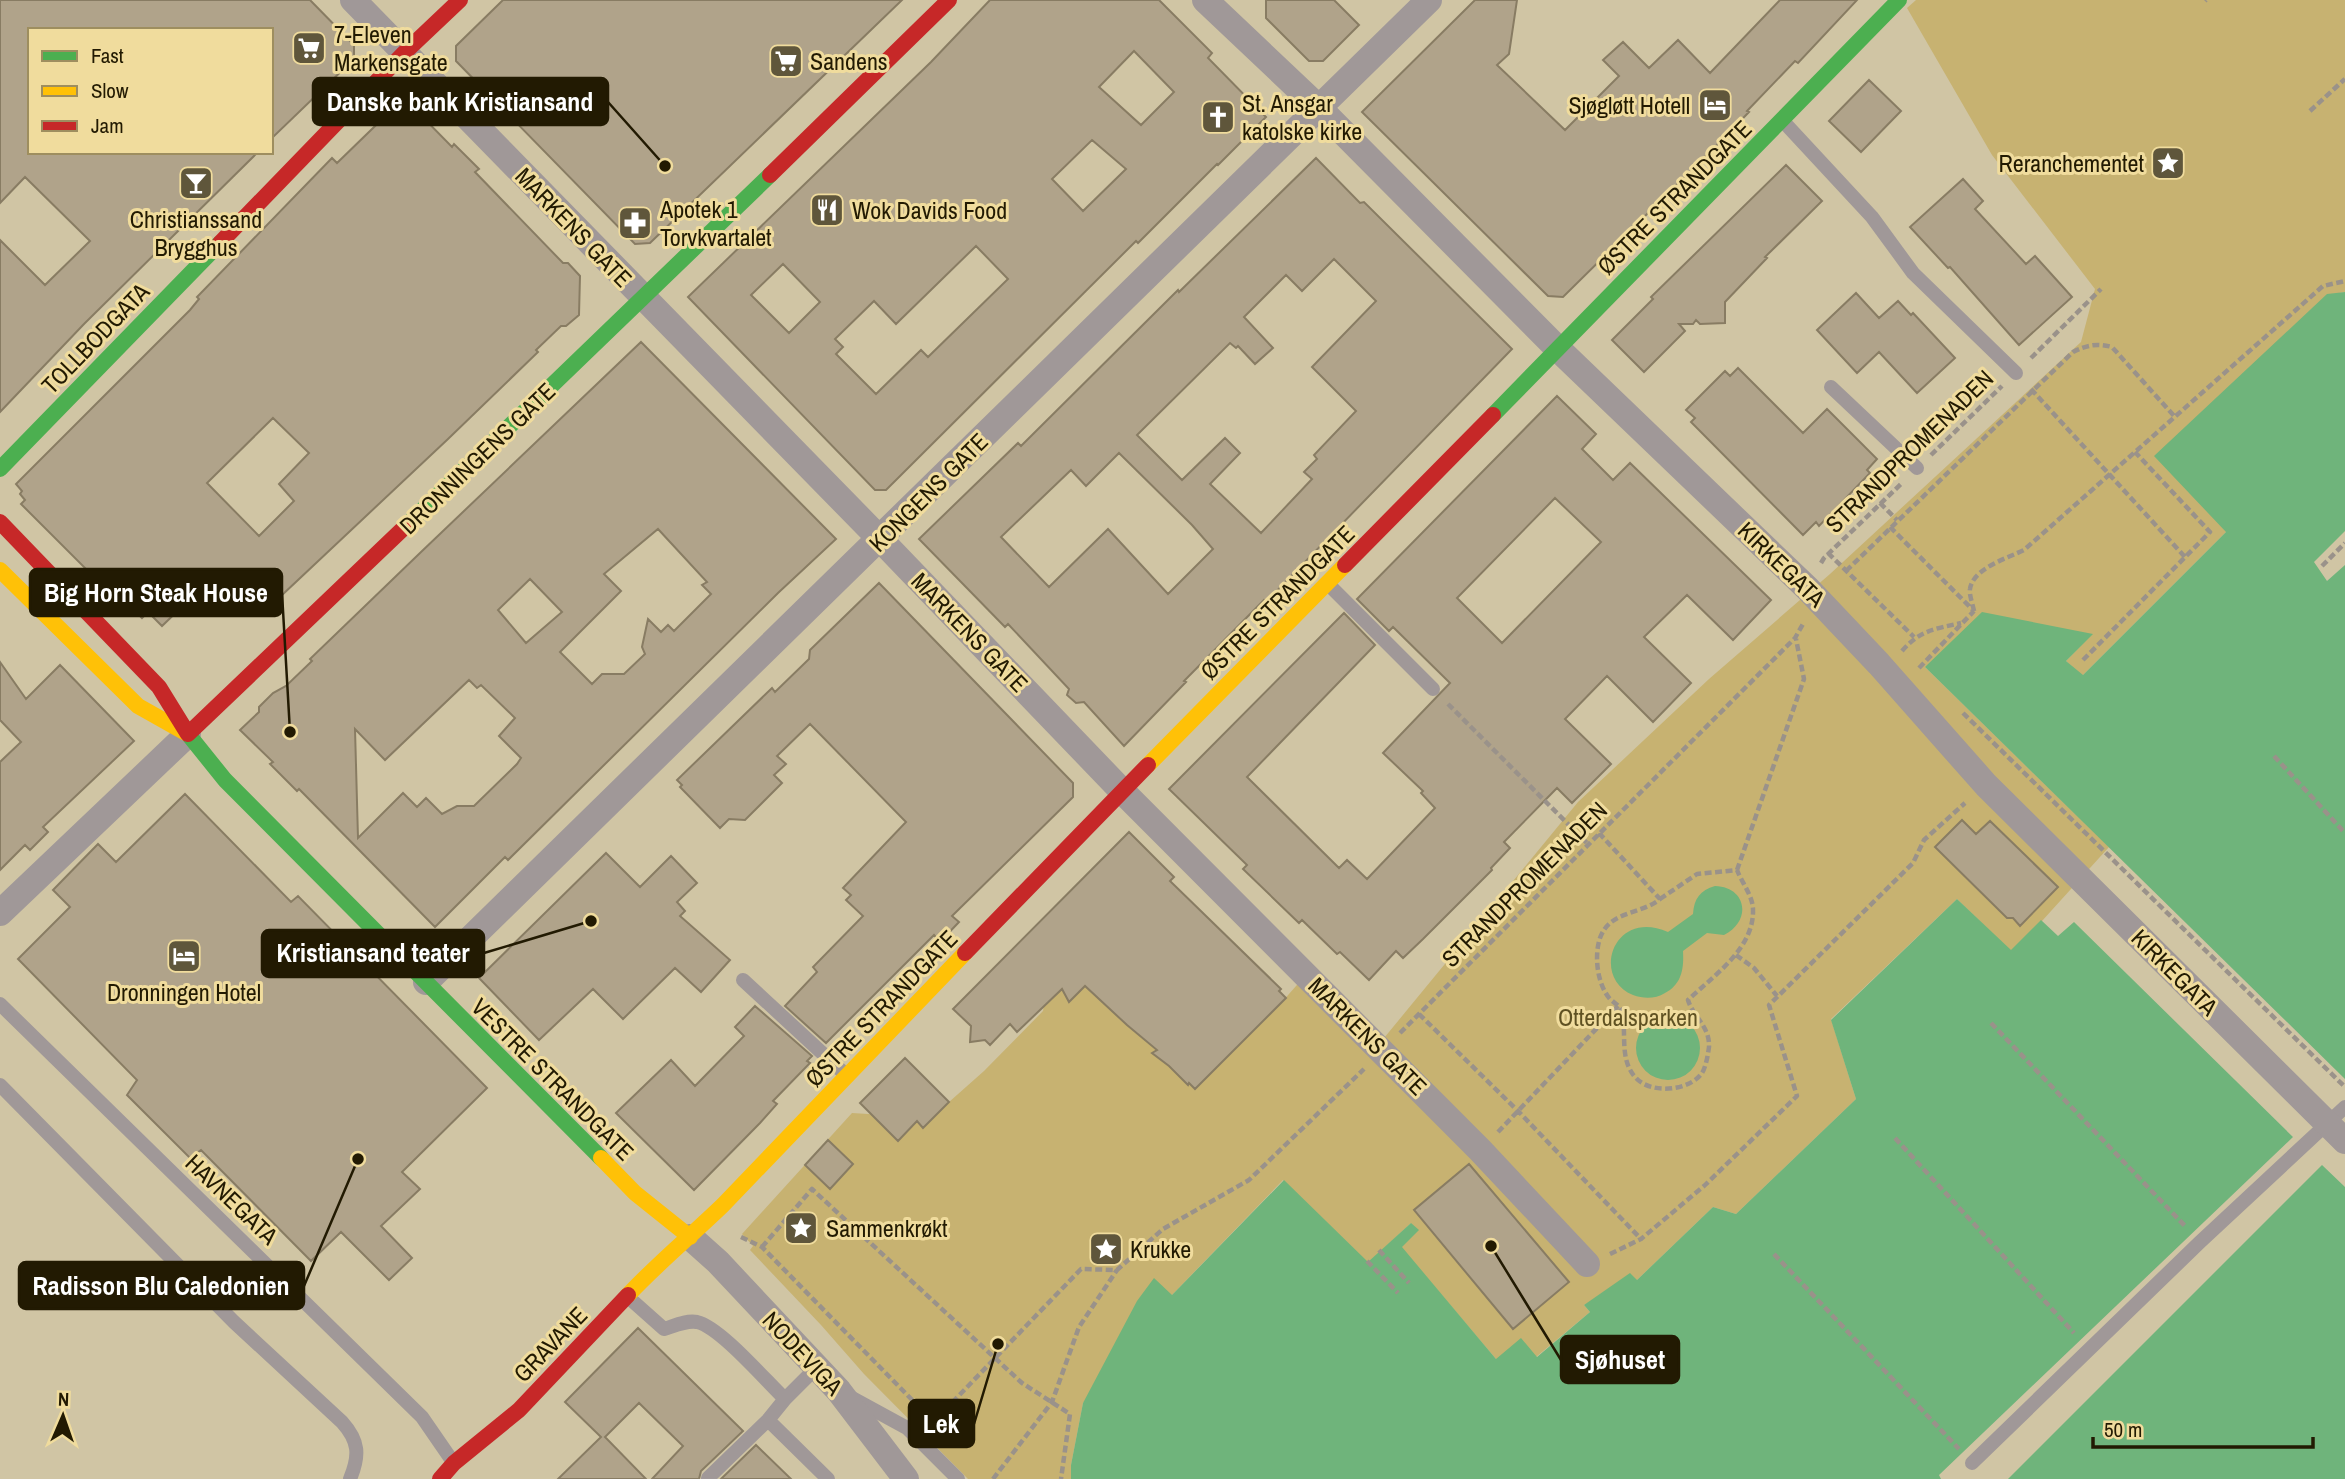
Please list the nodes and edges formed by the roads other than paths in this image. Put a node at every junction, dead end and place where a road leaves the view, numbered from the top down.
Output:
1 (353, 0) edge
2 (460, 0) edge
3 (949, 0) edge
4 (1205, 0) edge
5 (1429, 0) edge
6 (1899, 0) edge
7 (404, 53) junction
8 (1318, 107) junction
9 (1782, 120) junction
10 (644, 299) junction
11 (1557, 348) junction
12 (2016, 373) road end
13 (1831, 387) dead end
14 (1917, 468) road end
15 (0, 469) edge
16 (0, 522) edge
17 (880, 539) junction
18 (0, 570) edge
19 (1328, 584) junction
20 (1433, 689) road end
21 (188, 734) junction
22 (1122, 791) junction
23 (0, 913) edge
24 (743, 980) dead end
25 (426, 982) junction
26 (0, 1004) edge
27 (847, 1076) junction
28 (0, 1085) edge
29 (2339, 1124) edge
30 (690, 1237) junction
31 (1587, 1264) road end
32 (626, 1297) junction
33 (817, 1367) junction
34 (839, 1391) junction
35 (785, 1399) junction
36 (768, 1420) junction
37 (1972, 1462) road end
38 (454, 1463) junction
39 (708, 1478) edge
40 (350, 1479) edge
41 (440, 1479) edge
42 (828, 1479) edge
43 (906, 1479) edge
44 (958, 1479) edge

1 - 7 street, MARKENS GATE
2 - 7 street, TOLLBODGATA
3 - 10 street, DRONNINGENS GATE
4 - 8 street, KIRKEGATA
5 - 8 street, KONGENS GATE
6 - 9 street, ØSTRE STRANDGATE
7 - 10 street, MARKENS GATE
7 - 15 street, TOLLBODGATA
8 - 11 street, KIRKEGATA
8 - 17 street, KONGENS GATE
9 - 11 street, ØSTRE STRANDGATE
9 - 12 lane
10 - 17 street, MARKENS GATE
10 - 21 street, DRONNINGENS GATE
11 - 19 street, ØSTRE STRANDGATE
11 - 29 street, KIRKEGATA
13 - 14 lane
16 - 21 street, VESTRE STRANDGATE
17 - 22 street, MARKENS GATE
17 - 25 street, KONGENS GATE
18 - 21 street, VESTRE STRANDGATE
19 - 20 lane
19 - 22 street, ØSTRE STRANDGATE
21 - 23 street, DRONNINGENS GATE
21 - 25 street, VESTRE STRANDGATE
22 - 27 street, ØSTRE STRANDGATE
22 - 31 street, MARKENS GATE
24 - 27 lane
25 - 30 street, VESTRE STRANDGATE
26 - 38 lane, HAVNEGATA
27 - 30 street, ØSTRE STRANDGATE
28 - 40 lane
29 - 37 lane
30 - 32 street, GRAVANE
30 - 33 street, NODEVIGA
32 - 35 lane
32 - 38 street, GRAVANE
33 - 34 street, NODEVIGA
33 - 35 lane
34 - 43 street, NODEVIGA
34 - 44 lane
35 - 36 lane
36 - 39 lane
36 - 42 lane
38 - 41 street, GRAVANE

